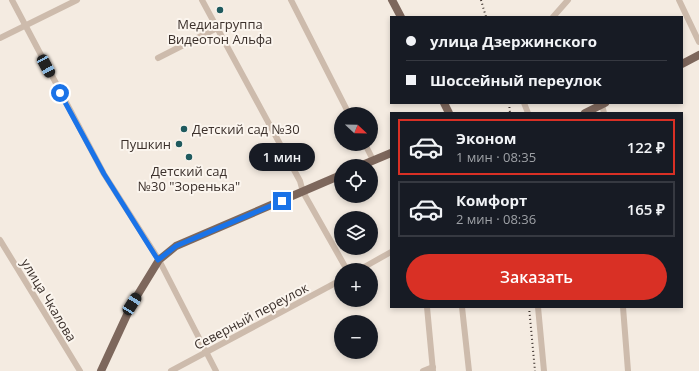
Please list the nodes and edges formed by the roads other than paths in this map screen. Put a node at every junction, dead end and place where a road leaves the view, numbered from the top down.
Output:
1 (12, 0) edge
2 (77, 0) edge
3 (202, 0) edge
4 (291, 0) edge
5 (392, 0) edge
6 (568, 0) edge
7 (678, 0) edge
8 (400, 16) edge
9 (554, 16) edge
10 (24, 26) junction
11 (217, 28) junction
12 (0, 38) edge
13 (698, 40) edge
14 (699, 55) edge
15 (158, 58) dead end
16 (683, 63) edge
17 (345, 107) edge
18 (604, 107) edge
19 (588, 112) edge
20 (390, 153) edge
21 (376, 159) edge
22 (334, 177) edge
23 (302, 192) junction
24 (0, 240) edge
25 (390, 253) edge
26 (158, 260) junction
27 (343, 263) edge
28 (371, 263) edge
29 (334, 284) edge
30 (427, 308) edge
31 (462, 308) edge
32 (538, 308) edge
33 (623, 308) edge
34 (206, 353) junction
35 (433, 369) edge
36 (80, 371) edge
37 (101, 371) edge
38 (172, 371) edge
39 (216, 371) edge
40 (422, 371) edge
41 (469, 371) edge
42 (544, 371) edge
43 (628, 371) edge

1 - 10 street
2 - 10 street
3 - 11 street
4 - 17 street
5 - 8 main road
6 - 9 street
7 - 13 street
10 - 12 street
10 - 26 street
11 - 15 street
11 - 23 street
14 - 16 main road
18 - 19 main road
20 - 21 main road
22 - 23 main road
23 - 26 main road
23 - 27 street
24 - 36 street, улица Чкалова
25 - 28 street
26 - 34 street
26 - 37 main road
29 - 34 street, Северный переулок
30 - 35 street
31 - 41 street
32 - 42 street
33 - 43 street
34 - 38 street, Северный переулок
34 - 39 street
35 - 40 street

